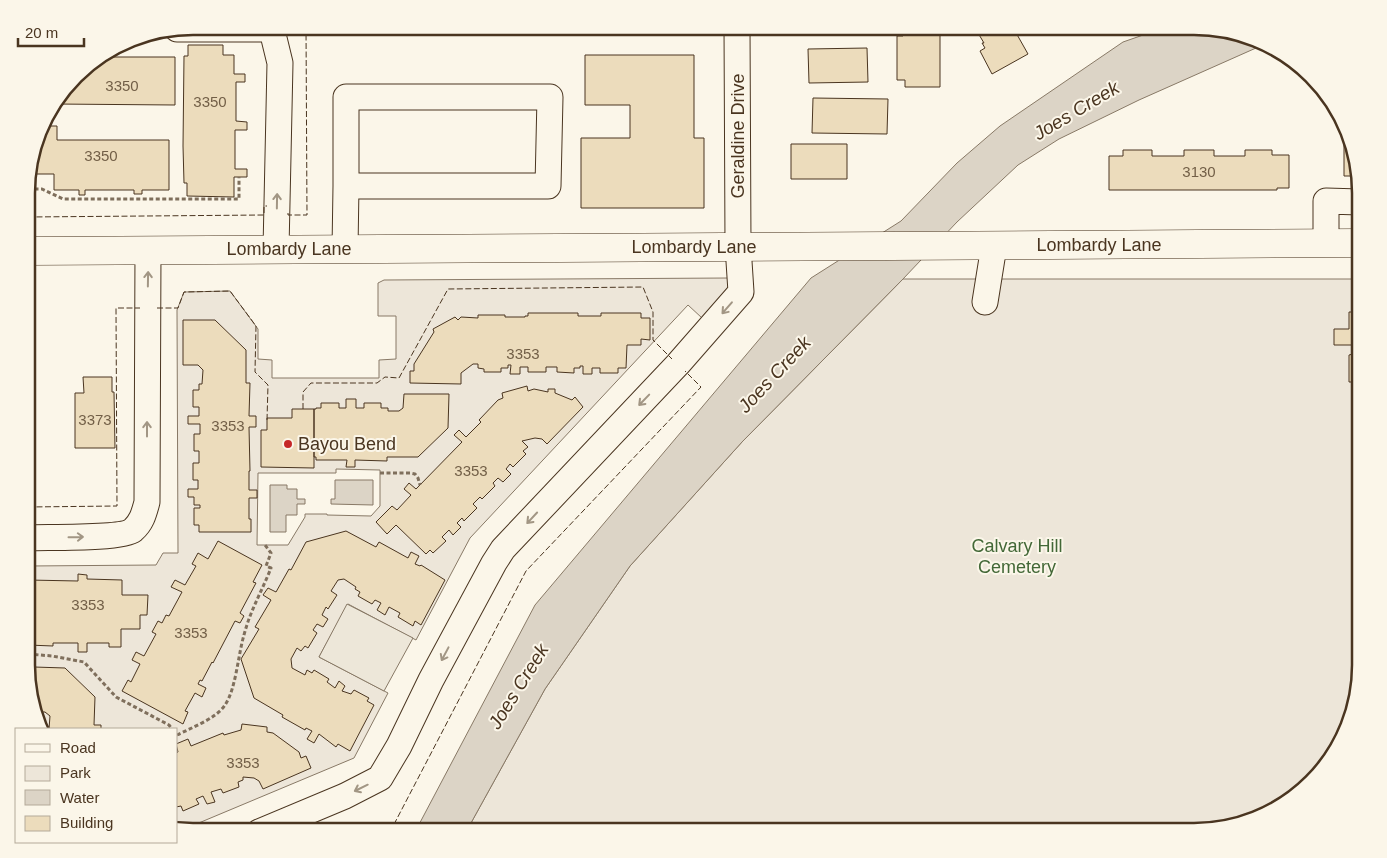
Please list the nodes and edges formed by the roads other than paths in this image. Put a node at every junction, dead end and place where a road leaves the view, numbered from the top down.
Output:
1 (274, 35) edge
2 (737, 35) edge
3 (346, 186) junction
4 (1352, 202) edge
5 (1352, 243) edge
6 (1326, 244) junction
7 (738, 246) junction
8 (986, 246) junction
9 (276, 249) junction
10 (345, 249) junction
11 (148, 250) junction
12 (35, 251) edge
13 (985, 302) dead end
14 (35, 538) edge
15 (280, 823) edge

9 -> 1 street
2 - 7 street, Geraldine Drive
3 - 3 street
3 - 10 street
4 - 6 street
5 - 6 main road, Lombardy Lane
6 - 8 main road, Lombardy Lane
7 - 8 main road, Lombardy Lane
7 - 10 main road, Lombardy Lane
7 -> 15 street, Geraldine Drive
8 - 13 street
9 - 10 main road, Lombardy Lane
9 - 11 main road, Lombardy Lane
11 - 12 main road, Lombardy Lane
14 -> 11 street

